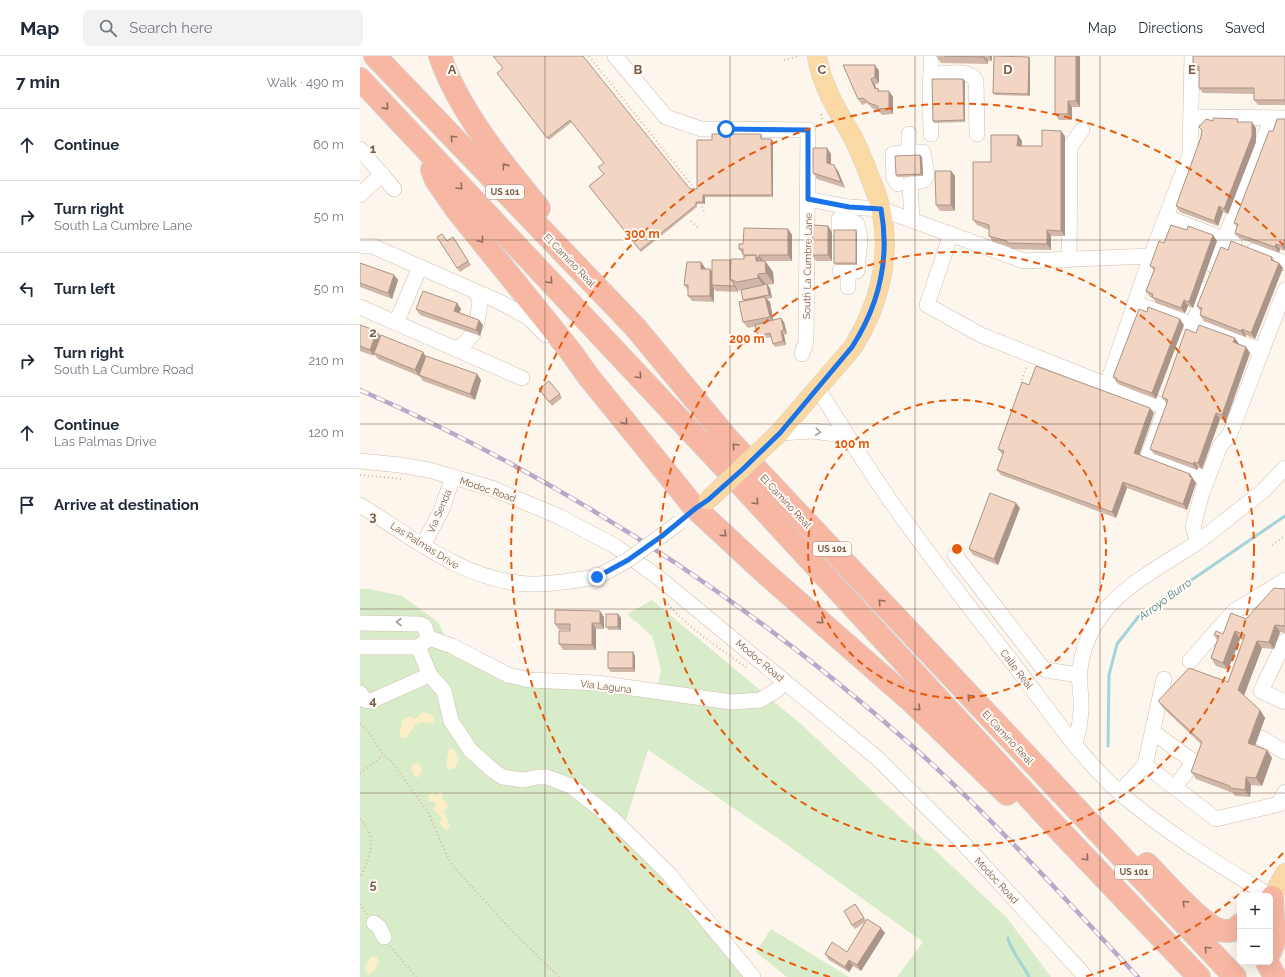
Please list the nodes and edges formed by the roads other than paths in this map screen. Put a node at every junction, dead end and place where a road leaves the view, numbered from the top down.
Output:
1 (375, 56) edge
2 (440, 56) edge
3 (615, 56) edge
4 (817, 56) edge
5 (932, 56) edge
6 (1192, 56) edge
7 (931, 75) junction
8 (360, 79) edge
9 (1191, 118) junction
10 (1278, 118) edge
11 (1082, 130) dead end
12 (909, 134) dead end
13 (930, 134) dead end
14 (977, 134) dead end
15 (360, 149) edge
16 (424, 149) junction
17 (909, 154) junction
18 (382, 174) junction
19 (906, 181) junction
20 (394, 189) dead end
21 (360, 195) edge
22 (808, 199) junction
23 (878, 201) junction
24 (1166, 217) junction
25 (912, 220) junction
26 (846, 222) junction
27 (951, 234) junction
28 (1224, 240) junction
29 (360, 246) edge
30 (1151, 256) junction
31 (1069, 260) junction
32 (1285, 263) edge
33 (420, 267) junction
34 (848, 287) dead end
35 (1285, 290) edge
36 (477, 292) junction
37 (1135, 303) junction
38 (360, 307) edge
39 (396, 323) junction
40 (1191, 324) junction
41 (635, 327) junction
42 (1184, 338) edge
43 (455, 349) junction
44 (1262, 351) junction
45 (571, 352) junction
46 (802, 354) dead end
47 (522, 378) dead end
48 (1108, 385) junction
49 (818, 389) junction
50 (1165, 390) edge
51 (1160, 405) junction
52 (780, 433) junction
53 (854, 444) junction
54 (360, 461) edge
55 (1285, 468) edge
56 (453, 477) junction
57 (1206, 479) junction
58 (360, 505) edge
59 (694, 510) junction
60 (1198, 542) junction
61 (423, 545) junction
62 (955, 555) dead end
63 (1285, 580) edge
64 (360, 623) edge
65 (1285, 641) edge
66 (424, 642) junction
67 (360, 647) edge
68 (1190, 661) dead end
69 (1280, 666) edge
70 (428, 673) junction
71 (1079, 675) junction
72 (1164, 678) dead end
73 (785, 682) junction
74 (360, 693) edge
75 (1285, 702) edge
76 (1153, 732) junction
77 (1261, 738) dead end
78 (1075, 744) junction
79 (1285, 752) edge
80 (1145, 765) junction
81 (1035, 766) junction
82 (1175, 787) junction
83 (1120, 792) junction
84 (1285, 792) edge
85 (1059, 830) junction
86 (1285, 872) edge
87 (1264, 893) edge
88 (1273, 899) edge
89 (374, 923) dead end
90 (1237, 927) edge
91 (1285, 931) edge
92 (384, 937) dead end
93 (1273, 948) edge
94 (753, 977) edge
95 (1086, 977) edge
96 (1199, 977) edge
97 (1235, 977) edge

41 -> 1 highway, El Camino Real / US 101
41 -> 2 highway
3 - 22 street, South La Cumbre Lane
4 - 23 main road, Las Palmas Drive
5 - 7 street
6 - 9 street
7 - 13 street
7 - 14 street
8 -> 16 highway, US 101
9 - 10 street
9 - 24 street
10 - 28 street
11 - 31 street
12 - 17 street
15 - 18 street
16 -> 45 highway
16 -> 85 highway, US 101
17 - 19 street
17 - 19 street
18 - 20 street
18 - 21 street
19 - 23 street
19 - 25 street
22 - 26 street
22 - 46 street, South La Cumbre Lane
23 - 25 street
23 - 26 street
23 - 49 main road, Las Palmas Drive
24 - 28 street
24 - 30 street
25 - 27 street
26 - 34 street
27 - 31 street
27 - 48 street
28 - 32 street
28 - 40 street
29 - 33 street
30 - 31 street
30 - 37 street
33 - 36 street
33 - 39 street
35 - 44 street
36 - 43 street
36 - 45 street
37 - 40 street
37 - 48 street
38 - 39 street
39 - 43 street
40 - 42 street
40 - 44 street
81 -> 41 highway, El Camino Real / US 101
43 - 47 street
44 - 57 street
45 -> 59 highway
48 - 51 street
49 - 52 main road, Las Palmas Drive
49 - 53 street, Calle Real
50 - 51 street
51 - 57 street
52 -> 53 street
52 - 59 main road, Las Palmas Drive, bridge
53 - 78 street, Calle Real
54 - 56 street, Modoc Road
55 - 60 street
56 - 61 street, Via Senda
56 - 73 street, Modoc Road
57 - 60 street
58 - 61 street, Las Palmas Drive
59 - 61 street, Las Palmas Drive, bridge
59 -> 85 highway
60 - 71 street
62 - 71 street
63 - 68 street
66 -> 64 street, Via Laguna
65 - 69 street
66 - 67 street, Via Laguna
66 - 70 street
66 - 73 street, Via Laguna
69 - 75 street
70 - 74 street
70 - 94 street
71 - 78 street
72 - 76 street
73 - 95 street, Modoc Road
76 - 80 street
76 - 82 street
77 - 79 street
78 - 83 street, Calle Real
80 - 82 street
80 - 83 street
90 -> 81 highway
97 -> 81 highway, El Camino Real / US 101
82 - 84 street
83 - 87 street, Calle Real
85 -> 96 highway, US 101
86 - 88 main road
89 - 92 street
91 - 93 highway

